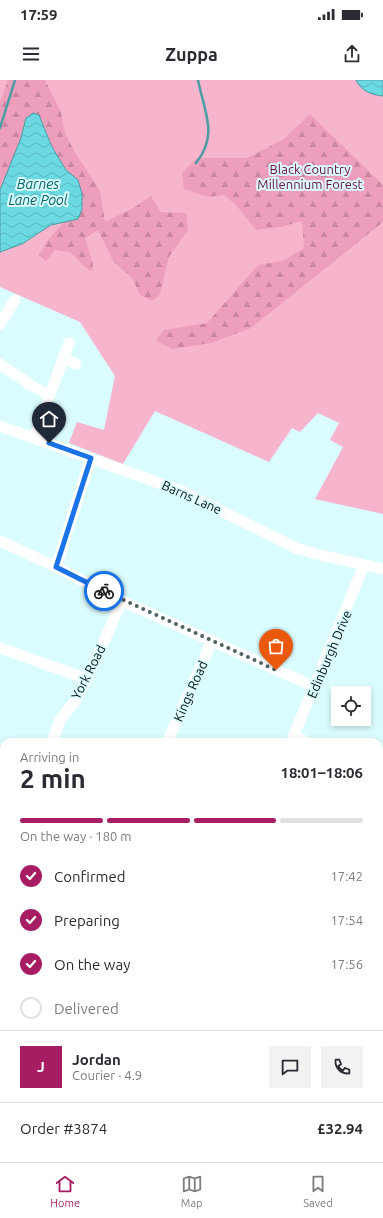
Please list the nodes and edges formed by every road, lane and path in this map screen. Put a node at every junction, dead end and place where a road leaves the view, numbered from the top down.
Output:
1 (15, 300) dead end
2 (2, 317) edge
3 (69, 343) dead end
4 (64, 358) junction
5 (0, 364) edge
6 (76, 364) dead end
7 (49, 395) junction
8 (0, 426) edge
9 (34, 438) junction
10 (91, 458) junction
11 (0, 541) edge
12 (364, 564) junction
13 (56, 567) junction
14 (383, 569) edge
15 (122, 601) junction
16 (212, 641) junction
17 (0, 648) edge
18 (87, 679) junction
19 (315, 687) junction
20 (53, 738) edge
21 (169, 738) edge
22 (292, 738) edge

1 - 2 street
3 - 4 street
4 - 6 street
4 - 7 street
5 - 7 street
7 - 9 street
8 - 9 street, Barns Lane
9 - 10 street, Barns Lane
10 - 12 street, Barns Lane
10 - 13 street
11 - 13 street
12 - 14 street, Barns Lane
12 - 19 street, Edinburgh Drive
13 - 15 street
15 - 16 street
15 - 18 street, York Road
16 - 19 street
16 - 21 street, Kings Road
17 - 18 street
18 - 20 street, York Road
19 - 22 street, Edinburgh Drive

